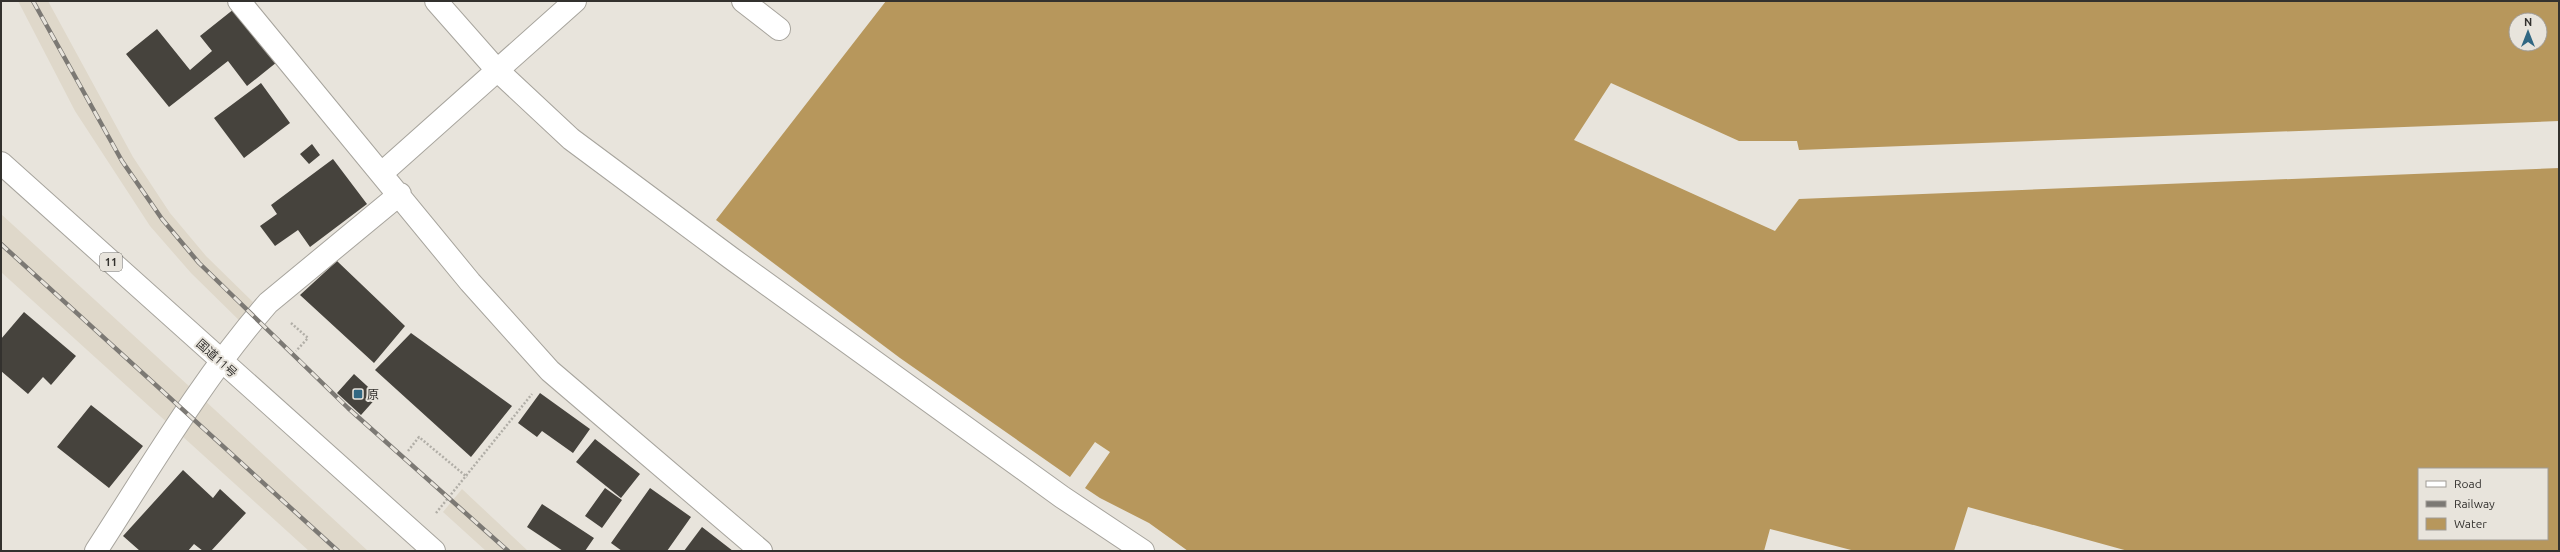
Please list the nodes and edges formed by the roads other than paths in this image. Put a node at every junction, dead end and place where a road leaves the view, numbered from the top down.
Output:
1 (239, 1) edge
2 (436, 1) edge
3 (575, 1) edge
4 (744, 1) edge
5 (779, 29) dead end
6 (496, 69) junction
7 (1, 163) edge
8 (382, 173) junction
9 (400, 194) junction
10 (221, 362) junction
11 (96, 551) edge
12 (434, 551) edge
13 (761, 551) edge
14 (1143, 551) edge

1 - 8 main road
2 - 6 main road
3 - 6 main road
4 - 5 main road
6 - 8 main road
6 - 14 main road
7 - 10 main road, 国道11号 / 11
8 - 9 main road
9 - 10 main road
9 - 13 main road
10 - 11 main road
10 - 12 main road, 国道11号 / 11

